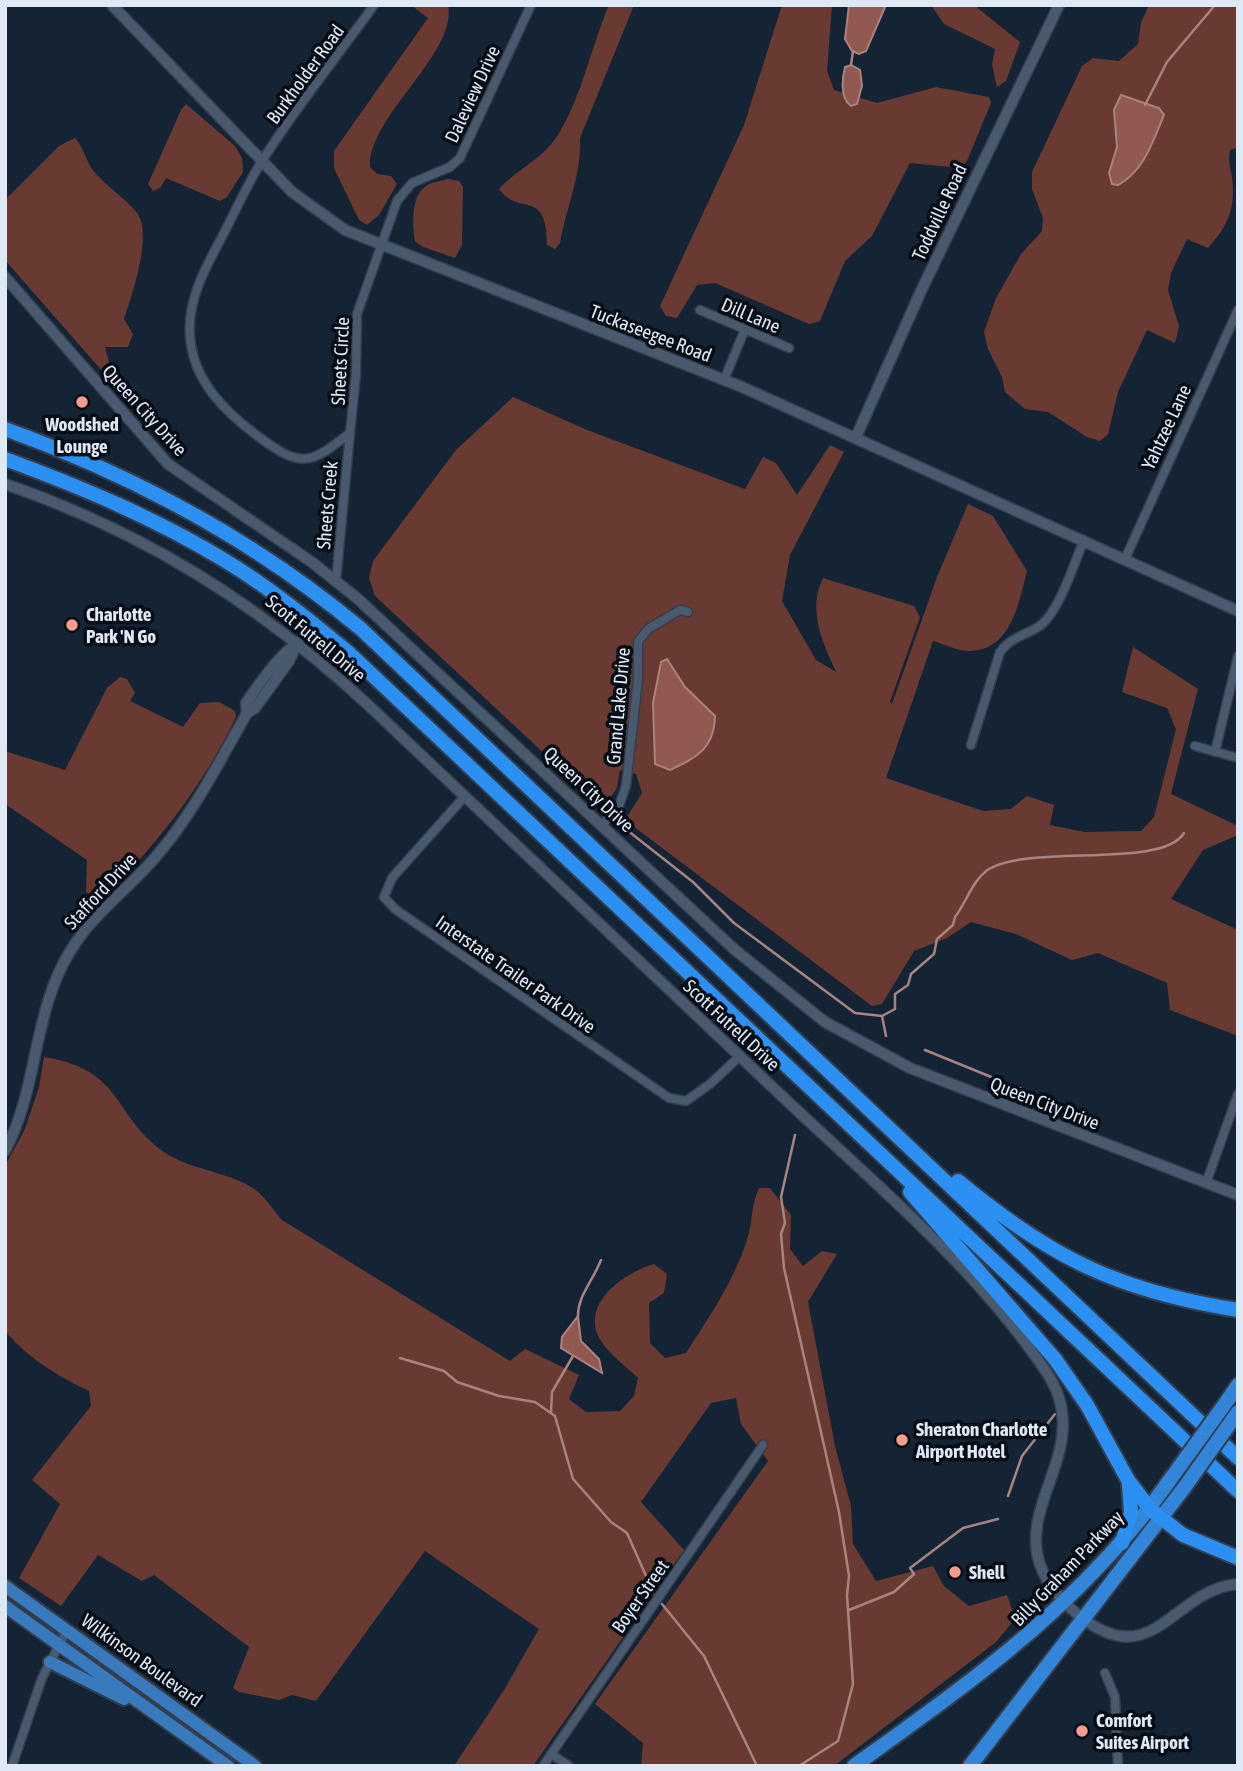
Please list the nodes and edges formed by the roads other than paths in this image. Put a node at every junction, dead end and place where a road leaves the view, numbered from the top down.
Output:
1 (112, 5) edge
2 (374, 5) edge
3 (531, 5) edge
4 (1059, 5) edge
5 (262, 161) junction
6 (382, 247) junction
7 (5, 278) edge
8 (700, 310) dead end
9 (1238, 310) edge
10 (745, 329) junction
11 (789, 348) dead end
12 (724, 380) junction
13 (5, 423) edge
14 (5, 429) edge
15 (350, 433) junction
16 (856, 436) junction
17 (64, 450) junction
18 (5, 459) edge
19 (5, 484) edge
20 (1084, 540) junction
21 (1125, 559) junction
22 (336, 581) junction
23 (1238, 611) edge
24 (688, 612) dead end
25 (298, 642) junction
26 (1238, 656) edge
27 (971, 745) dead end
28 (1195, 746) dead end
29 (1214, 752) junction
30 (1238, 758) edge
31 (465, 796) junction
32 (602, 825) junction
33 (740, 1056) junction
34 (1238, 1094) edge
35 (859, 1099) junction
36 (866, 1140) junction
37 (5, 1151) edge
38 (1206, 1183) junction
39 (1238, 1195) edge
40 (1238, 1310) edge
41 (1238, 1385) edge
42 (1238, 1412) edge
43 (762, 1445) dead end
44 (1237, 1456) edge
45 (1128, 1480) junction
46 (1238, 1491) edge
47 (1155, 1514) junction
48 (1122, 1543) junction
49 (1238, 1558) edge
50 (1238, 1584) edge
51 (5, 1586) edge
52 (1065, 1603) junction
53 (5, 1606) edge
54 (1084, 1619) junction
55 (67, 1630) junction
56 (57, 1643) junction
57 (50, 1662) junction
58 (1105, 1673) dead end
59 (159, 1717) junction
60 (551, 1754) junction
61 (974, 1763) edge
62 (12, 1766) edge
63 (228, 1766) edge
64 (255, 1766) edge
65 (543, 1766) edge
66 (569, 1766) edge
67 (854, 1766) edge
68 (1118, 1766) edge

1 - 5 street, Tuckaseegee Road
2 - 5 street, Burkholder Road
3 - 6 street, Daleview Drive
4 - 16 street, Toddville Road
5 - 6 street, Tuckaseegee Road
5 - 15 street, Sheets Circle
6 - 12 street, Tuckaseegee Road
6 - 15 street, Sheets Circle
7 - 22 street, Queen City Drive
8 - 10 street, Dill Lane
9 - 21 street, Yahtzee Lane
10 - 11 street, Dill Lane
10 - 12 street
12 - 16 street, Tuckaseegee Road
13 - 17 highway
14 - 17 highway
15 - 22 street, Sheets Creek
16 - 20 street, Tuckaseegee Road
17 - 35 highway
18 - 36 highway
19 - 25 street, Scott Futrell Drive
20 - 21 street, Tuckaseegee Road
20 - 27 street
21 - 23 street, Tuckaseegee Road
22 - 32 street, Queen City Drive
24 - 32 street, Grand Lake Drive
25 - 31 street, Scott Futrell Drive
25 - 37 street, Stafford Drive
26 - 29 street
28 - 29 street
29 - 30 street
31 - 33 street, Scott Futrell Drive
31 - 33 street, Interstate Trailer Park Drive
32 - 38 street, Queen City Drive
33 - 52 street, Scott Futrell Drive
34 - 38 street
35 - 40 highway
35 - 44 highway
36 - 45 highway
36 - 46 highway
38 - 39 street, Queen City Drive
41 - 47 highway, Billy Graham Parkway, bridge
42 - 47 highway, Billy Graham Parkway, bridge
43 - 60 street, Boyer Street
45 - 47 highway
45 - 48 highway
47 - 48 highway, Billy Graham Parkway
47 - 49 highway
47 - 54 highway, Billy Graham Parkway
48 - 52 highway, Billy Graham Parkway
50 - 54 street, Scott Futrell Drive
51 - 55 main road, Wilkinson Boulevard
52 - 54 street, Scott Futrell Drive
52 - 67 highway, Billy Graham Parkway
53 - 56 main road, Wilkinson Boulevard
54 - 61 highway, Billy Graham Parkway
55 - 56 street
55 - 64 main road, Wilkinson Boulevard
56 - 57 street
56 - 59 main road, Wilkinson Boulevard
57 - 59 main road
57 - 62 street
58 - 68 street
59 - 63 main road, Wilkinson Boulevard
60 - 65 street, Boyer Street
60 - 66 street

